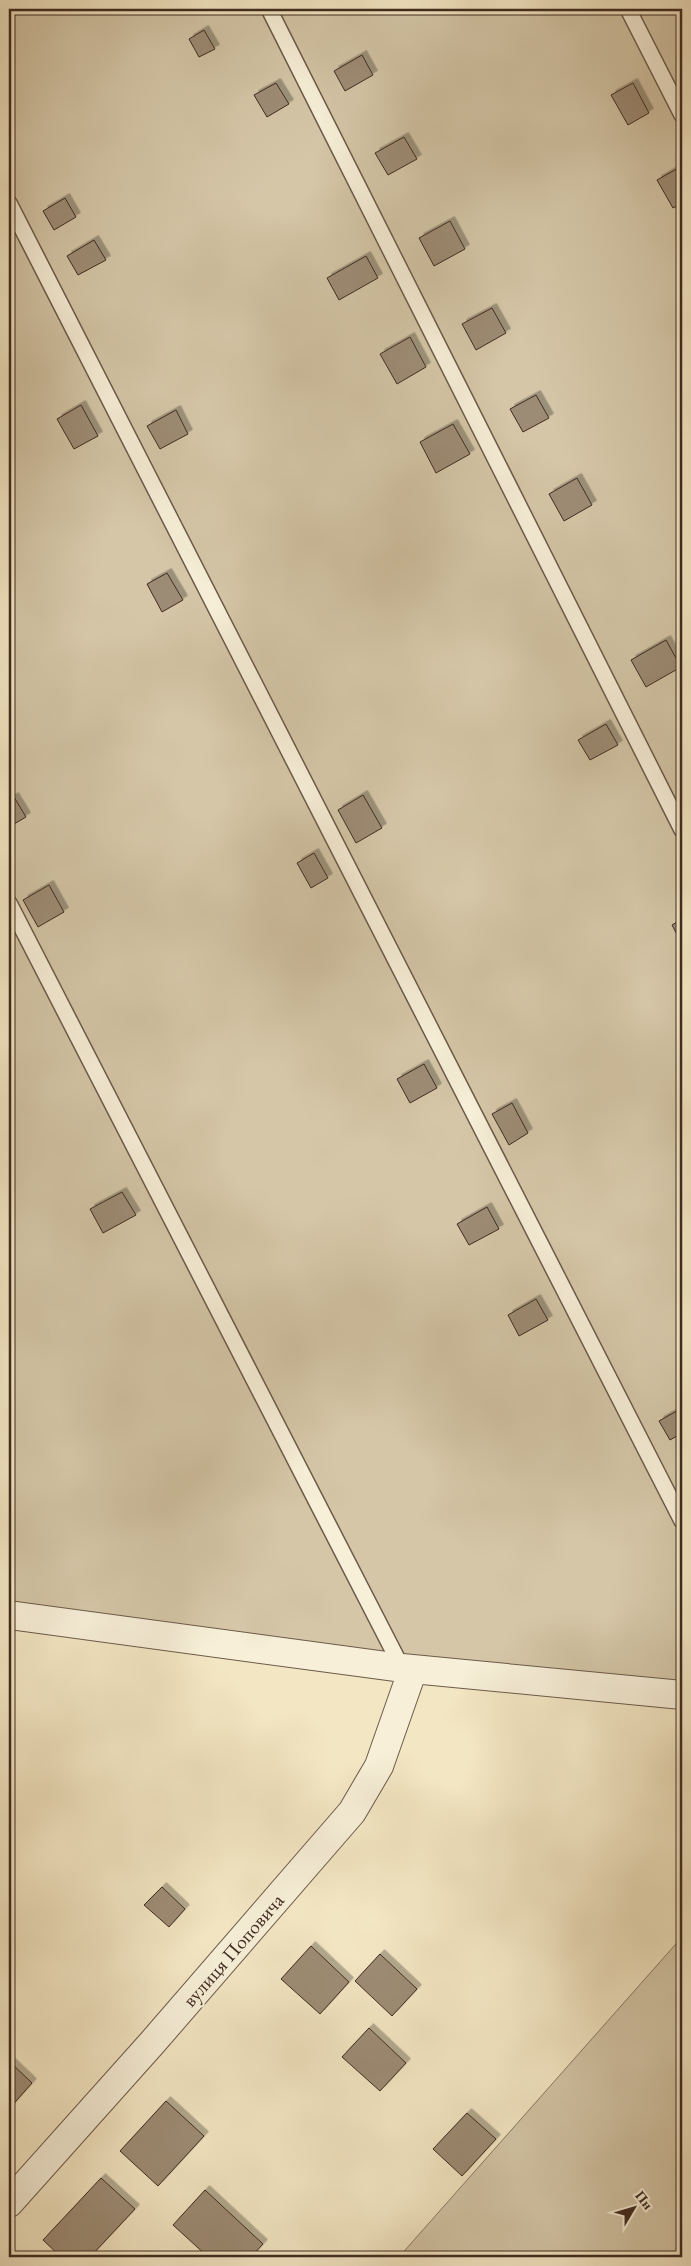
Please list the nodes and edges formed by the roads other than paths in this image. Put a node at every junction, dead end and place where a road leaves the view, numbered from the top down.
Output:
1 (269, 9) edge
2 (628, 9) edge
3 (682, 115) edge
4 (9, 203) edge
5 (682, 830) edge
6 (9, 904) edge
7 (682, 1521) edge
8 (9, 1615) edge
9 (408, 1669) junction
10 (682, 1695) edge
11 (9, 2203) edge

1 - 5 lane
2 - 3 lane
4 - 7 lane
6 - 9 lane
8 - 9 street
9 - 10 street
9 - 11 street, вулиця Поповича

